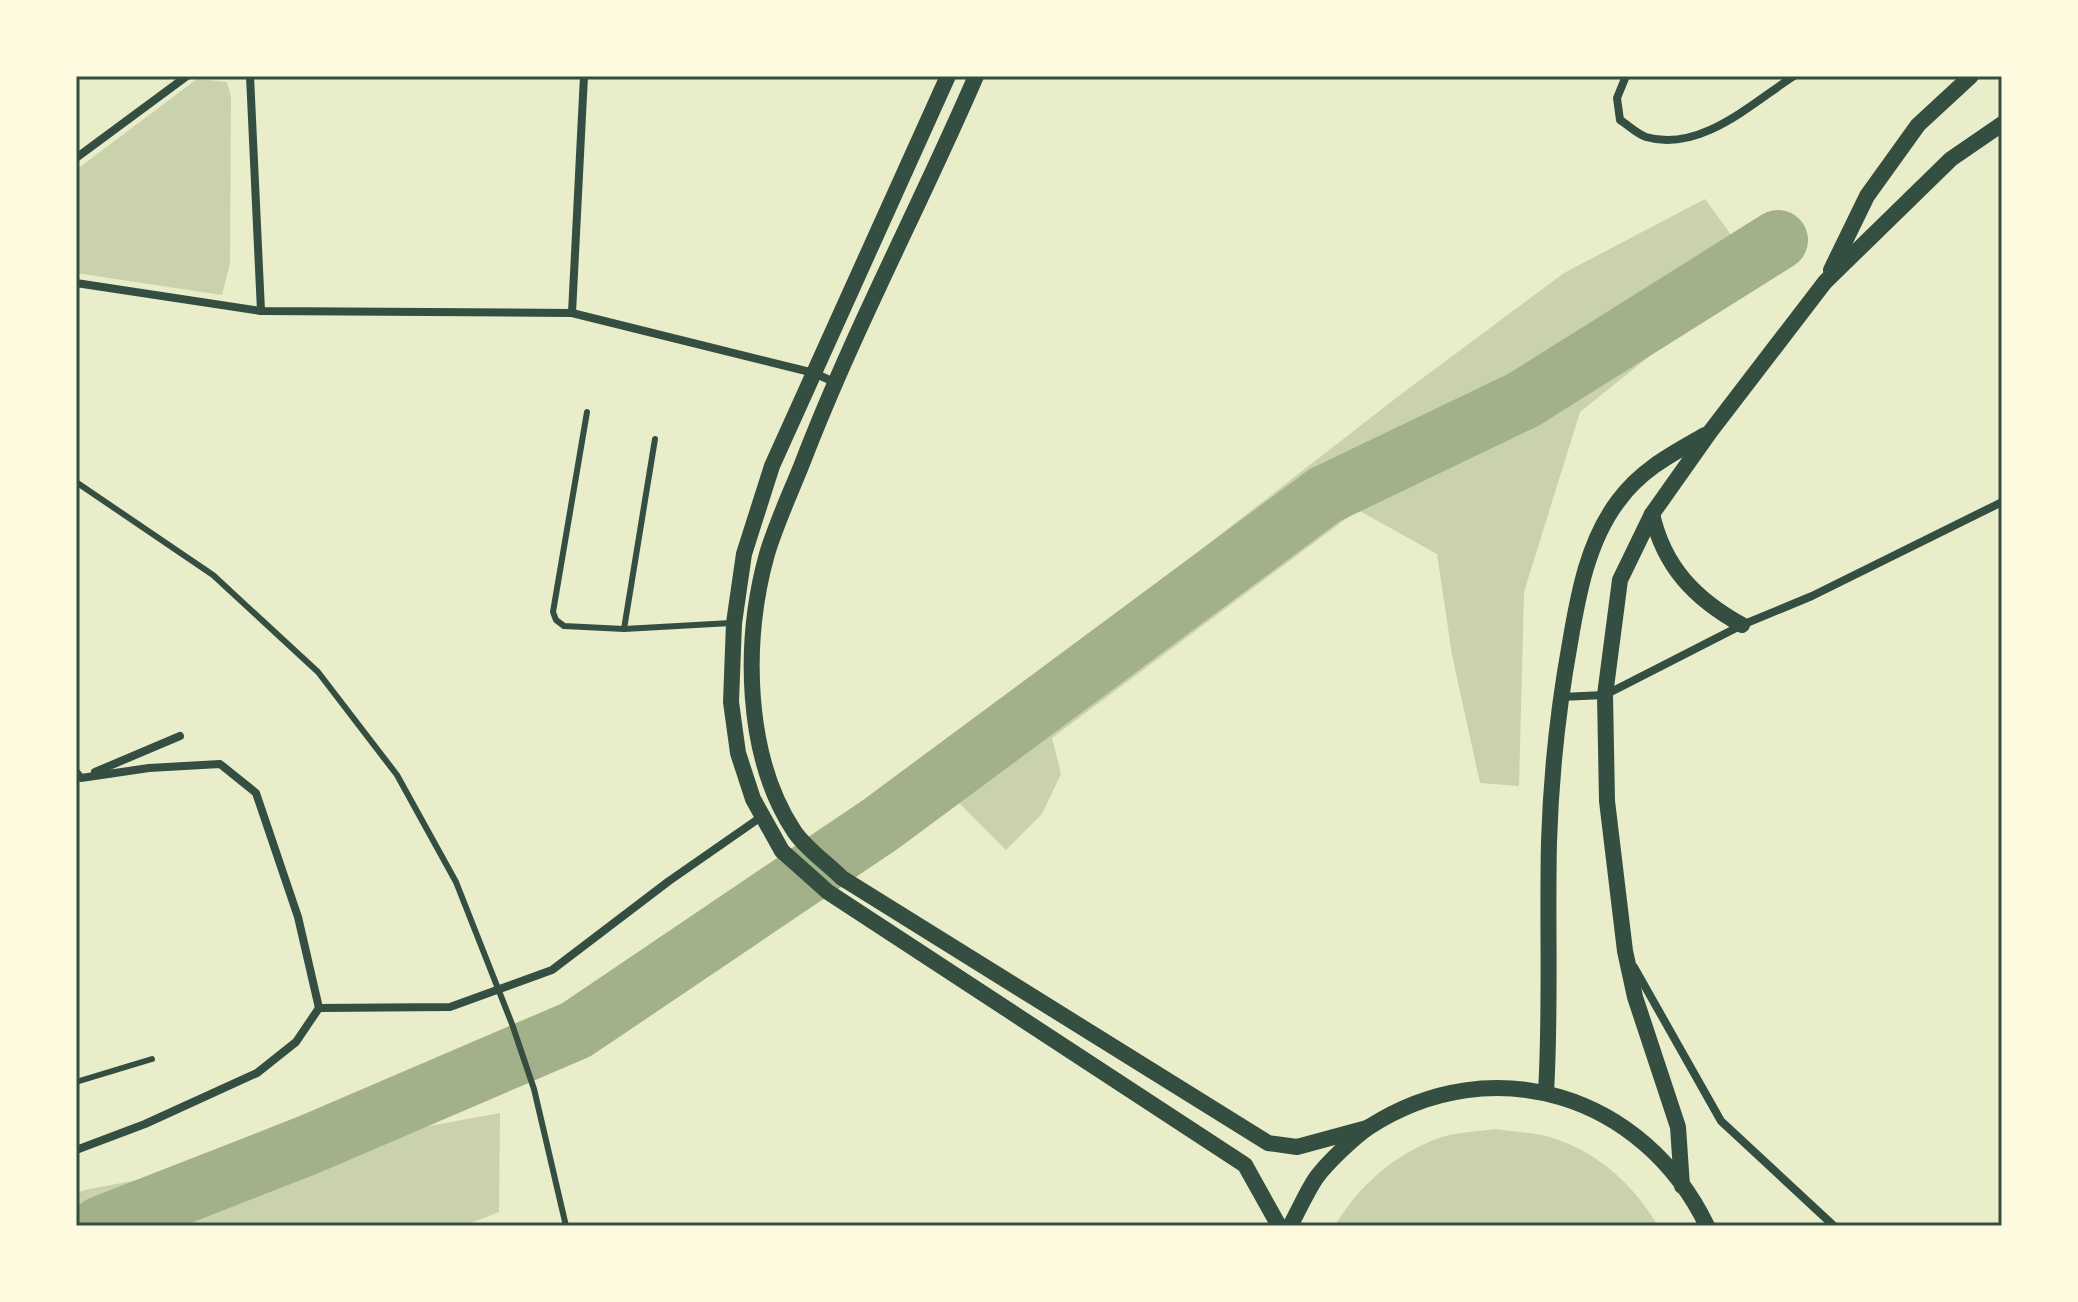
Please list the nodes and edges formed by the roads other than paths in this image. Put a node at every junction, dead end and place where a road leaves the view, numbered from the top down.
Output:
1 (187, 76) edge
2 (250, 76) edge
3 (584, 76) edge
4 (948, 76) edge
5 (976, 76) edge
6 (1626, 76) edge
7 (1794, 76) edge
8 (1971, 76) edge
9 (2002, 124) edge
10 (76, 158) edge
11 (1825, 282) junction
12 (76, 283) edge
13 (261, 311) junction
14 (572, 313) junction
15 (814, 373) junction
16 (834, 382) junction
17 (587, 412) dead end
18 (1710, 432) junction
19 (655, 439) dead end
20 (76, 482) edge
21 (2002, 502) edge
22 (1652, 514) junction
23 (734, 623) junction
24 (1742, 625) junction
25 (624, 629) junction
26 (1605, 695) junction
27 (1560, 697) junction
28 (180, 736) dead end
29 (78, 777) edge
30 (761, 817) junction
31 (1625, 951) junction
32 (319, 1008) junction
33 (152, 1059) dead end
34 (76, 1082) edge
35 (1546, 1092) junction
36 (1367, 1128) junction
37 (76, 1150) edge
38 (1682, 1186) junction
39 (566, 1226) edge
40 (1279, 1226) edge
41 (1290, 1226) edge
42 (1707, 1226) edge
43 (1834, 1226) edge

1 - 10 street
2 - 13 street
3 - 14 street
4 - 15 main road
5 - 16 main road
6 - 7 street
8 - 11 main road
9 - 11 main road
11 - 18 main road
12 - 13 street
13 - 14 street
14 - 15 street
15 - 16 street
15 - 23 main road
16 - 36 main road
17 - 25 lane
18 - 22 main road
18 - 27 main road
19 - 25 lane
20 - 39 lane
21 - 24 street
22 - 24 main road
22 - 26 main road
23 - 25 lane
23 - 30 main road
24 - 26 street
26 - 27 street
26 - 31 main road
27 - 35 main road
28 - 29 street
29 - 32 street
30 - 32 street
30 - 40 main road
31 - 38 main road
31 - 43 street
32 - 37 street
33 - 34 lane
35 - 36 main road
35 - 38 main road
36 - 41 main road
38 - 42 main road

